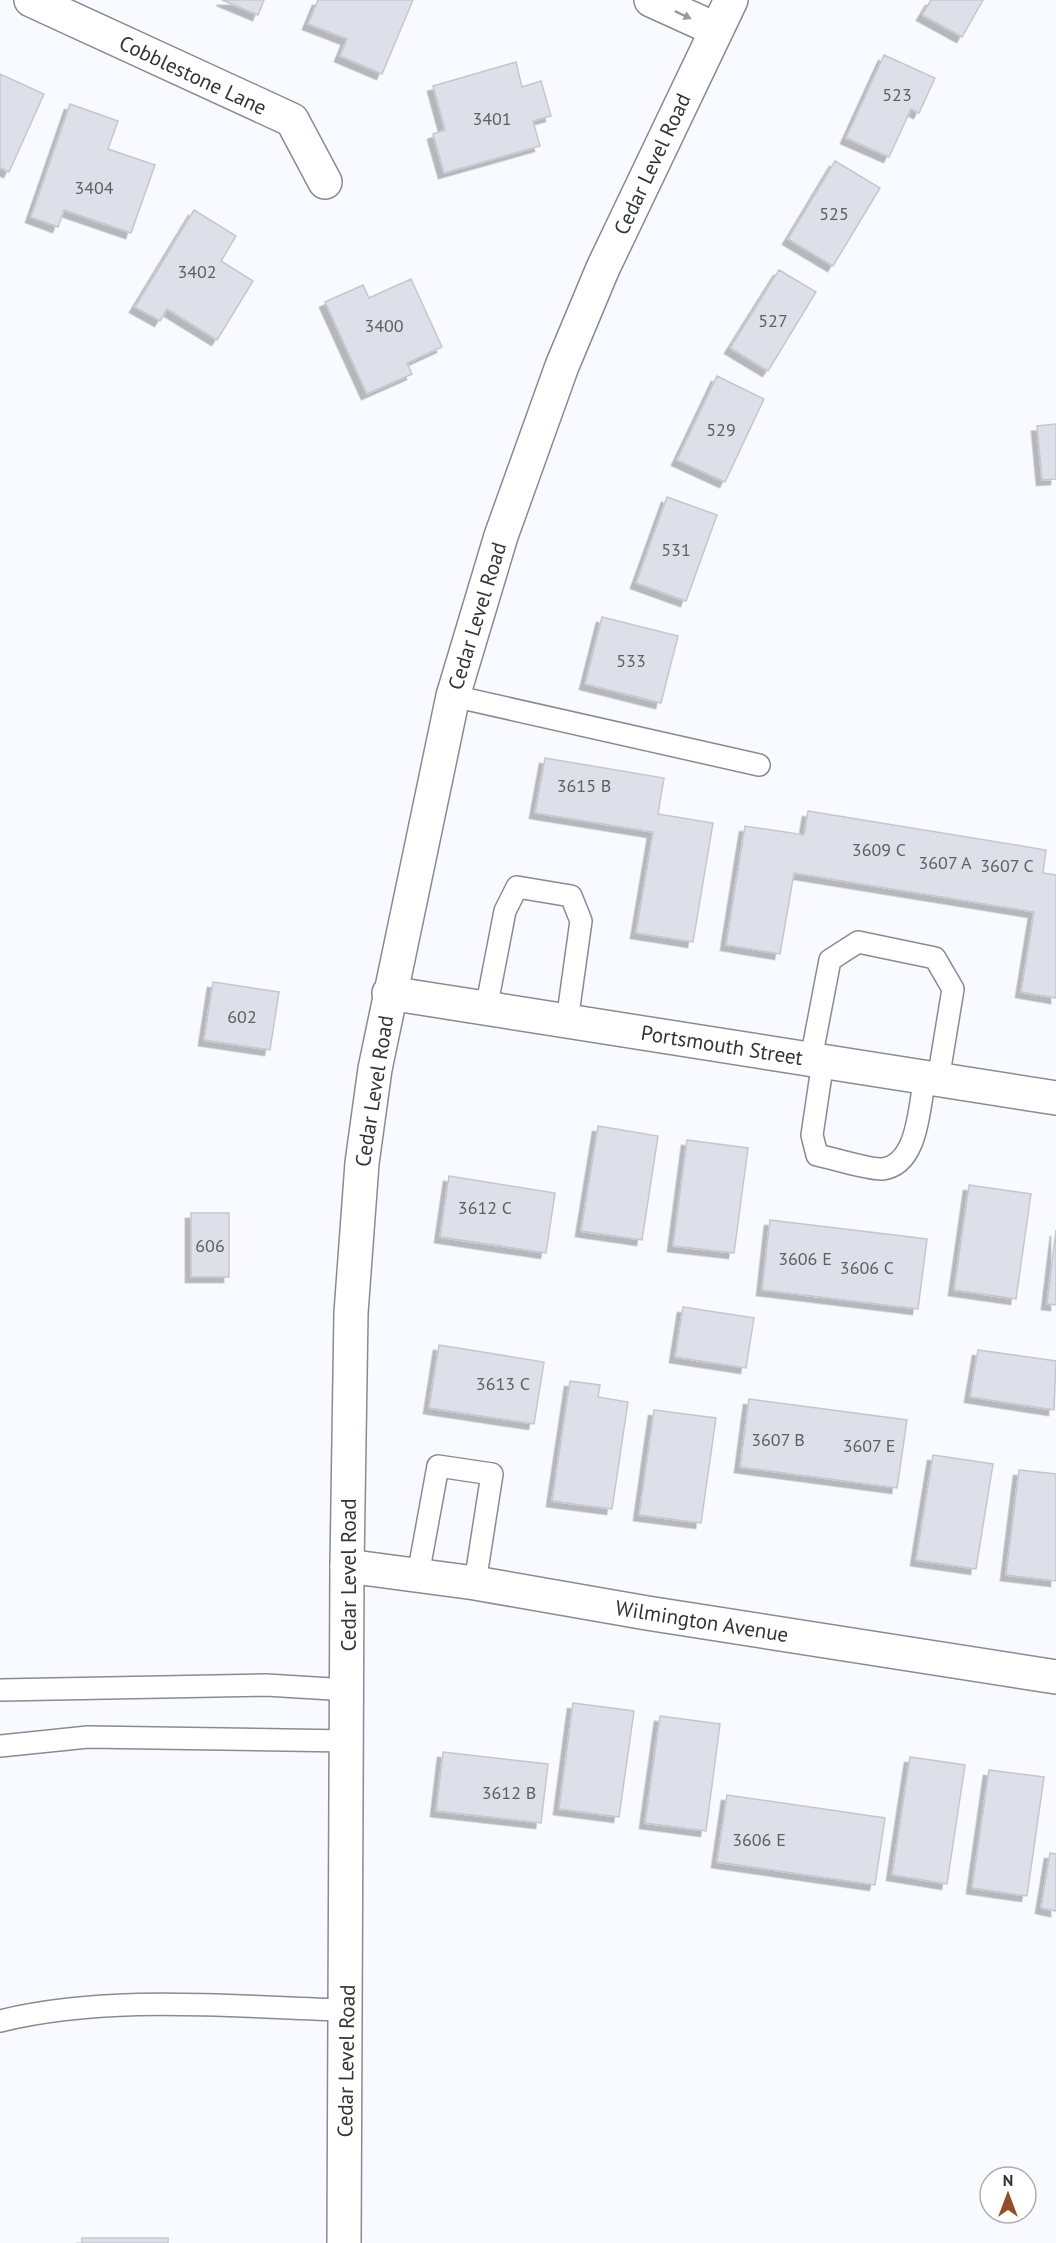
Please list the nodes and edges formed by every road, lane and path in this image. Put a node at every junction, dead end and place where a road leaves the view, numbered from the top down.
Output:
1 (31, 0) edge
2 (651, 0) edge
3 (731, 0) edge
4 (715, 30) junction
5 (325, 182) dead end
6 (453, 696) junction
7 (759, 765) dead end
8 (389, 993) junction
9 (486, 1009) junction
10 (567, 1021) junction
11 (817, 1060) junction
12 (932, 1078) junction
13 (1056, 1098) edge
14 (347, 1566) junction
15 (418, 1575) junction
16 (476, 1583) junction
17 (1056, 1677) edge
18 (0, 1690) edge
19 (348, 1690) junction
20 (348, 1742) junction
21 (0, 1746) edge
22 (347, 2010) junction
23 (0, 2021) edge
24 (344, 2243) edge

1 - 5 main road, Cobblestone Lane
2 -> 4 main road
3 - 4 main road, Cedar Level Road
4 - 6 main road, Cedar Level Road
6 - 7 lane
6 - 8 main road, Cedar Level Road
8 - 9 main road, Portsmouth Street
8 - 14 main road, Cedar Level Road
9 - 10 main road, Portsmouth Street
9 - 10 lane
10 - 11 main road, Portsmouth Street
11 - 12 main road, Portsmouth Street
11 - 12 lane
11 - 12 lane
12 - 13 main road, Portsmouth Street
14 - 15 main road, Wilmington Avenue
14 - 19 main road, Cedar Level Road
15 - 16 main road, Wilmington Avenue
15 - 16 lane
16 - 17 main road, Wilmington Avenue
18 - 19 lane
19 - 20 main road, Cedar Level Road
20 - 21 lane
20 - 22 main road, Cedar Level Road
22 - 23 lane
22 - 24 main road, Cedar Level Road

